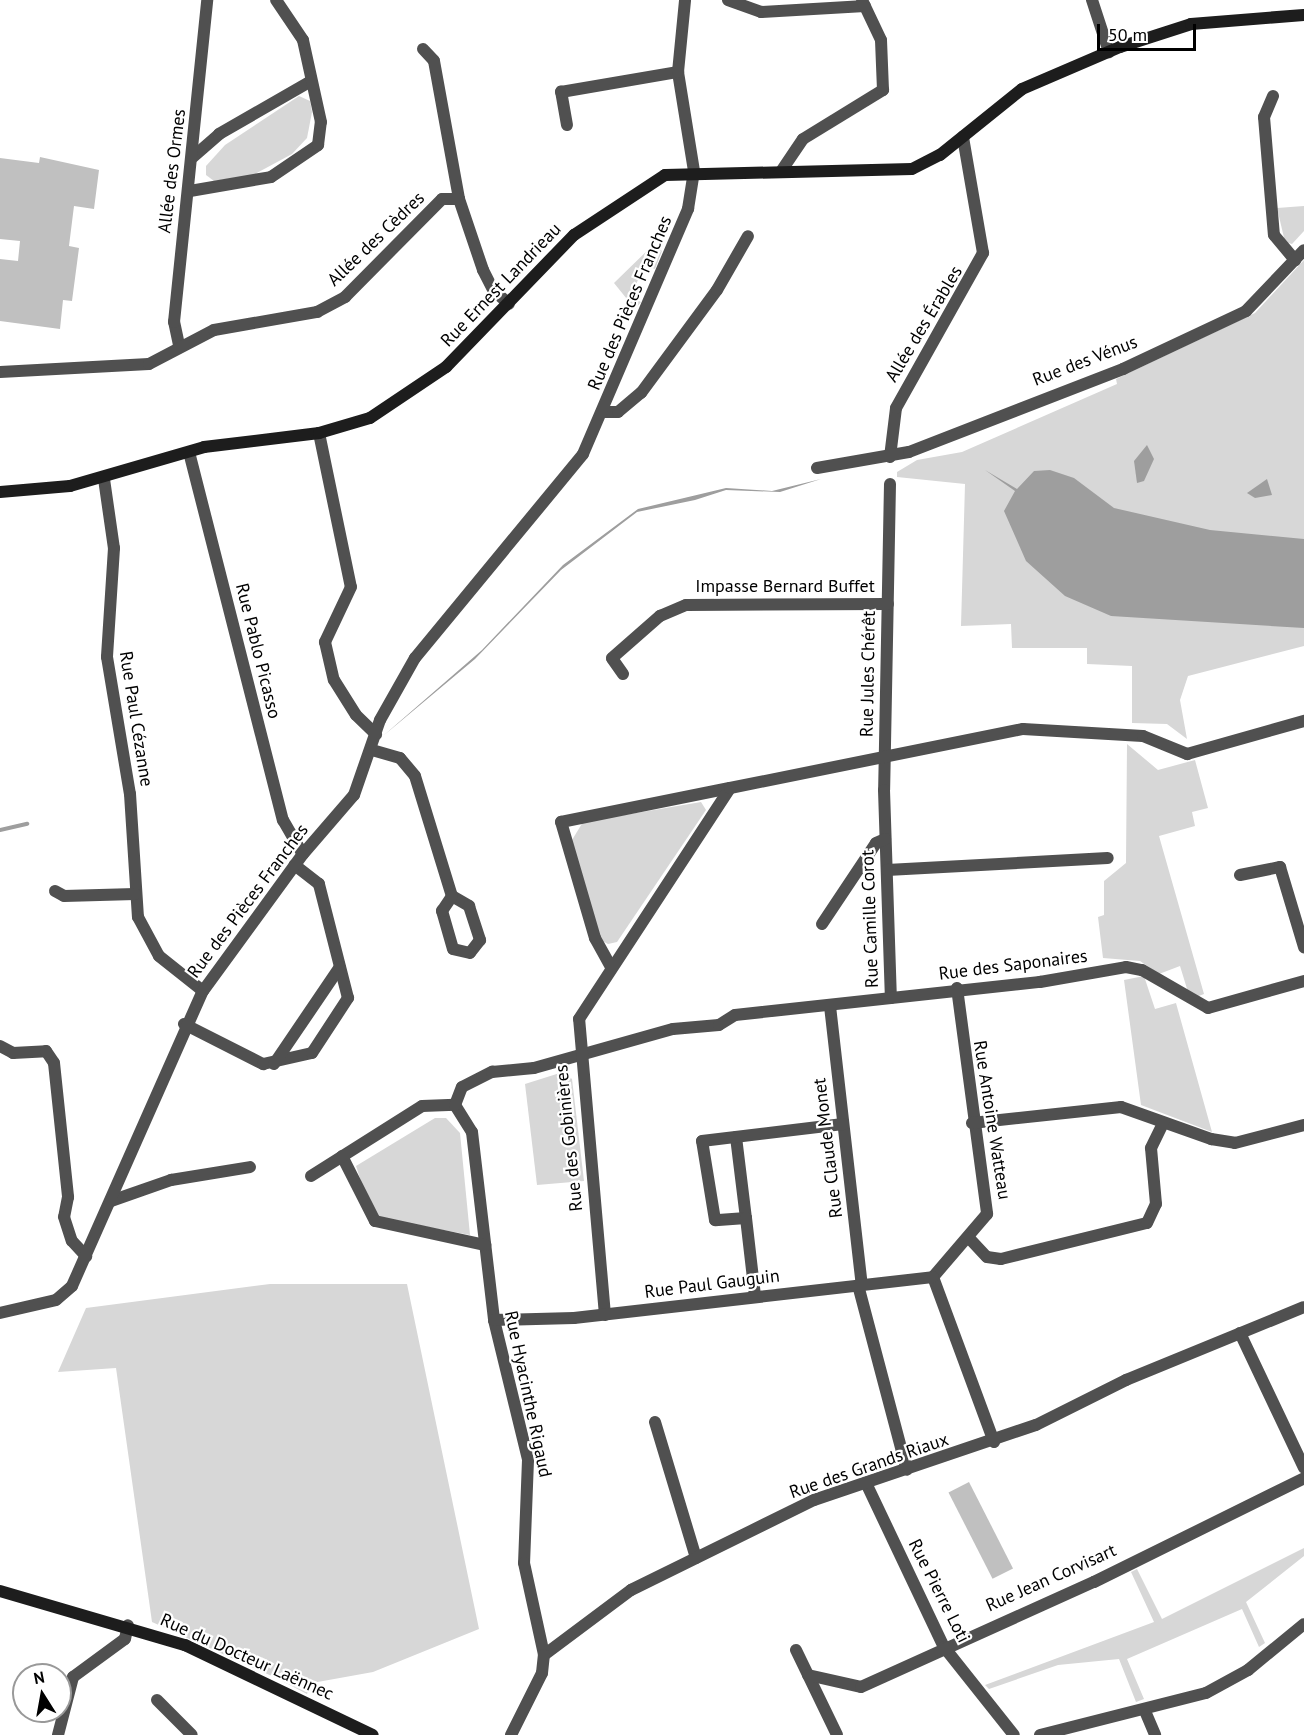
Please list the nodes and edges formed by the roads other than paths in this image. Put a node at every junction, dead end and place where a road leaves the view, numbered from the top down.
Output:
1 (207, 0) edge
2 (276, 0) edge
3 (685, 0) edge
4 (728, 0) edge
5 (1092, 0) edge
6 (863, 3) edge
7 (1304, 15) edge
8 (423, 48) dead end
9 (1109, 52) junction
10 (678, 72) junction
11 (311, 81) junction
12 (1273, 96) dead end
13 (567, 125) dead end
14 (963, 137) junction
15 (193, 157) junction
16 (782, 170) junction
17 (694, 171) junction
18 (190, 191) junction
19 (459, 199) junction
20 (748, 236) dead end
21 (1304, 250) edge
22 (1295, 260) junction
23 (509, 304) junction
24 (178, 345) junction
25 (0, 372) edge
26 (602, 412) junction
27 (319, 433) junction
28 (189, 452) junction
29 (890, 457) junction
30 (817, 468) dead end
31 (104, 479) junction
32 (890, 484) dead end
33 (0, 492) edge
34 (888, 604) junction
35 (623, 674) dead end
36 (1304, 721) edge
37 (376, 734) junction
38 (372, 750) junction
39 (885, 756) junction
40 (730, 788) junction
41 (885, 839) junction
42 (303, 854) junction
43 (1108, 858) dead end
44 (295, 865) junction
45 (887, 870) junction
46 (1240, 875) dead end
47 (55, 891) dead end
48 (135, 894) junction
49 (452, 896) junction
50 (822, 924) dead end
51 (1304, 947) edge
52 (340, 967) junction
53 (611, 967) junction
54 (1304, 981) edge
55 (957, 988) junction
56 (203, 991) junction
57 (891, 998) junction
58 (830, 1006) junction
59 (184, 1024) junction
60 (0, 1046) edge
61 (579, 1053) junction
62 (274, 1064) junction
63 (455, 1104) junction
64 (972, 1123) junction
65 (1163, 1123) junction
66 (843, 1124) junction
67 (1304, 1125) edge
68 (736, 1137) junction
69 (342, 1156) junction
70 (250, 1167) dead end
71 (311, 1176) dead end
72 (111, 1201) junction
73 (746, 1218) junction
74 (969, 1238) junction
75 (485, 1245) junction
76 (86, 1256) junction
77 (933, 1277) junction
78 (860, 1285) junction
79 (755, 1296) junction
80 (0, 1299) edge
81 (1304, 1307) edge
82 (2, 1313) edge
83 (605, 1315) junction
84 (494, 1320) junction
85 (1239, 1333) junction
86 (655, 1422) dead end
87 (994, 1442) junction
88 (1304, 1468) edge
89 (907, 1470) junction
90 (1304, 1478) edge
91 (866, 1483) junction
92 (696, 1558) junction
93 (0, 1591) edge
94 (1304, 1624) edge
95 (128, 1625) junction
96 (944, 1647) junction
97 (796, 1650) dead end
98 (544, 1655) junction
99 (808, 1675) junction
100 (157, 1700) dead end
101 (1145, 1711) junction
102 (58, 1735) edge
103 (192, 1735) edge
104 (373, 1735) edge
105 (511, 1735) edge
106 (837, 1735) edge
107 (1014, 1735) edge
108 (1040, 1735) edge
109 (1155, 1735) edge

1 - 15 street, Allée des Ormes
2 - 11 street
3 - 10 street
4 - 6 street
5 - 9 street
6 - 16 street
7 - 9 street, Rue Ernest Landrieau
8 - 19 street
9 - 14 street, Rue Ernest Landrieau
10 - 13 street
10 - 17 street
11 - 15 street
11 - 18 street
12 - 22 street
14 - 16 street, Rue Ernest Landrieau
14 - 29 street, Allée des Érables
15 - 18 street, Allée des Ormes
16 - 17 street, Rue Ernest Landrieau
17 - 23 street, Rue Ernest Landrieau
17 - 26 street, Rue des Pièces Franches
18 - 24 street, Allée des Ormes
19 - 23 street
19 - 24 street, Allée des Cèdres
20 - 26 street, Rue des Pièces Franches
21 - 22 street, Rue des Vénus
22 - 29 street, Rue des Vénus
23 - 27 street, Rue Ernest Landrieau
24 - 25 street, Allée des Cèdres
26 - 37 street, Rue des Pièces Franches
27 - 28 street, Rue Ernest Landrieau
27 - 37 street
28 - 31 street, Rue Ernest Landrieau
28 - 42 street, Rue Pablo Picasso
29 - 30 street
31 - 33 street, Rue Ernest Landrieau
31 - 48 street, Rue Paul Cézanne
32 - 34 street, Rue Jules Chérêt
34 - 35 street, Impasse Bernard Buffet
34 - 39 street, Rue Jules Chérêt
36 - 39 street
37 - 38 street, Rue des Pièces Franches
38 - 42 street, Rue des Pièces Franches
38 - 49 street
39 - 40 street
39 - 41 street, Rue Camille Corot
40 - 53 street, Rue des Gobinières
40 - 53 street
41 - 45 street, Rue Camille Corot
41 - 50 street, Rue Camille Corot
42 - 44 street, Rue des Pièces Franches
43 - 45 street
44 - 52 street
44 - 56 street, Rue des Pièces Franches
45 - 57 street, Rue Camille Corot
46 - 51 street
47 - 48 street
48 - 56 street, Rue Paul Cézanne
49 - 49 street
52 - 62 street
52 - 62 street
53 - 61 street, Rue des Gobinières
54 - 55 street, Rue des Saponaires
55 - 57 street, Rue des Saponaires
55 - 64 street, Rue Antoine Watteau
56 - 59 street, Rue des Pièces Franches
57 - 58 street, Rue des Saponaires
58 - 61 street, Rue des Saponaires
58 - 66 street, Rue Claude Monet
59 - 62 street
59 - 72 street, Rue des Pièces Franches
60 - 76 street
61 - 63 street
61 - 83 street, Rue des Gobinières
63 - 69 street
63 - 75 street, Rue Hyacinthe Rigaud
64 - 65 street
64 - 74 street, Rue Antoine Watteau
65 - 67 street
65 - 74 street
66 - 68 street
66 - 78 street, Rue Claude Monet
68 - 73 street
68 - 73 street
69 - 71 street
69 - 75 street
70 - 72 street
72 - 76 street, Rue des Pièces Franches
73 - 79 street
74 - 77 street, Rue Antoine Watteau
75 - 84 street, Rue Hyacinthe Rigaud
76 - 82 street, Rue des Pièces Franches
77 - 78 street, Rue Paul Gauguin
77 - 87 street
78 - 79 street, Rue Paul Gauguin
78 - 89 street, Rue Claude Monet
79 - 83 street, Rue Paul Gauguin
80 - 82 street
81 - 85 street, Rue des Grands Riaux
83 - 84 street, Rue Paul Gauguin
84 - 98 street, Rue Hyacinthe Rigaud
85 - 87 street, Rue des Grands Riaux
85 - 88 street
86 - 92 street
87 - 89 street, Rue des Grands Riaux
89 - 91 street, Rue des Grands Riaux
90 - 96 street, Rue Jean Corvisart
91 - 92 street, Rue des Grands Riaux
91 - 96 street, Rue Pierre Loti
92 - 98 street, Rue des Grands Riaux
93 - 95 street, Rue du Docteur Laënnec
94 - 101 street
95 - 102 street
95 - 104 street, Rue du Docteur Laënnec
96 - 99 street, Rue Jean Corvisart
96 - 107 street, Rue Pierre Loti
97 - 99 street
98 - 105 street
99 - 106 street
100 - 103 street
101 - 108 street
101 - 109 street

